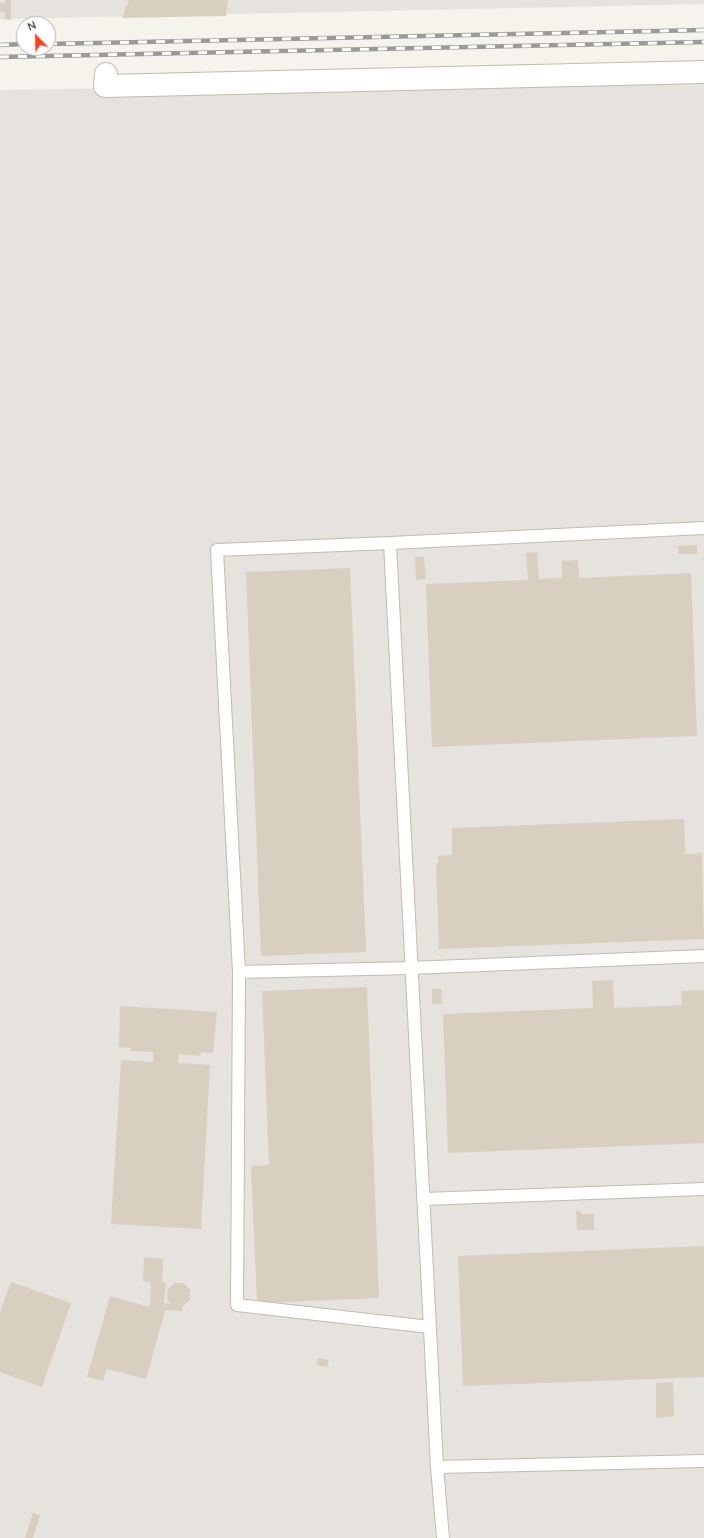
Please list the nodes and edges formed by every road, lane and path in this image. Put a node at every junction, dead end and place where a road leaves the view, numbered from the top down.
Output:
1 (704, 72) edge
2 (106, 74) dead end
3 (704, 528) edge
4 (390, 543) junction
5 (704, 956) edge
6 (410, 968) junction
7 (239, 972) junction
8 (704, 1189) edge
9 (423, 1199) junction
10 (430, 1327) junction
11 (704, 1461) edge
12 (437, 1467) junction
13 (443, 1538) edge

1 - 2 street
3 - 4 lane
4 - 6 lane
4 - 7 lane
5 - 6 lane
6 - 7 lane
6 - 9 lane
7 - 10 lane
8 - 9 lane
9 - 10 lane
10 - 12 lane
11 - 12 lane
12 - 13 lane

